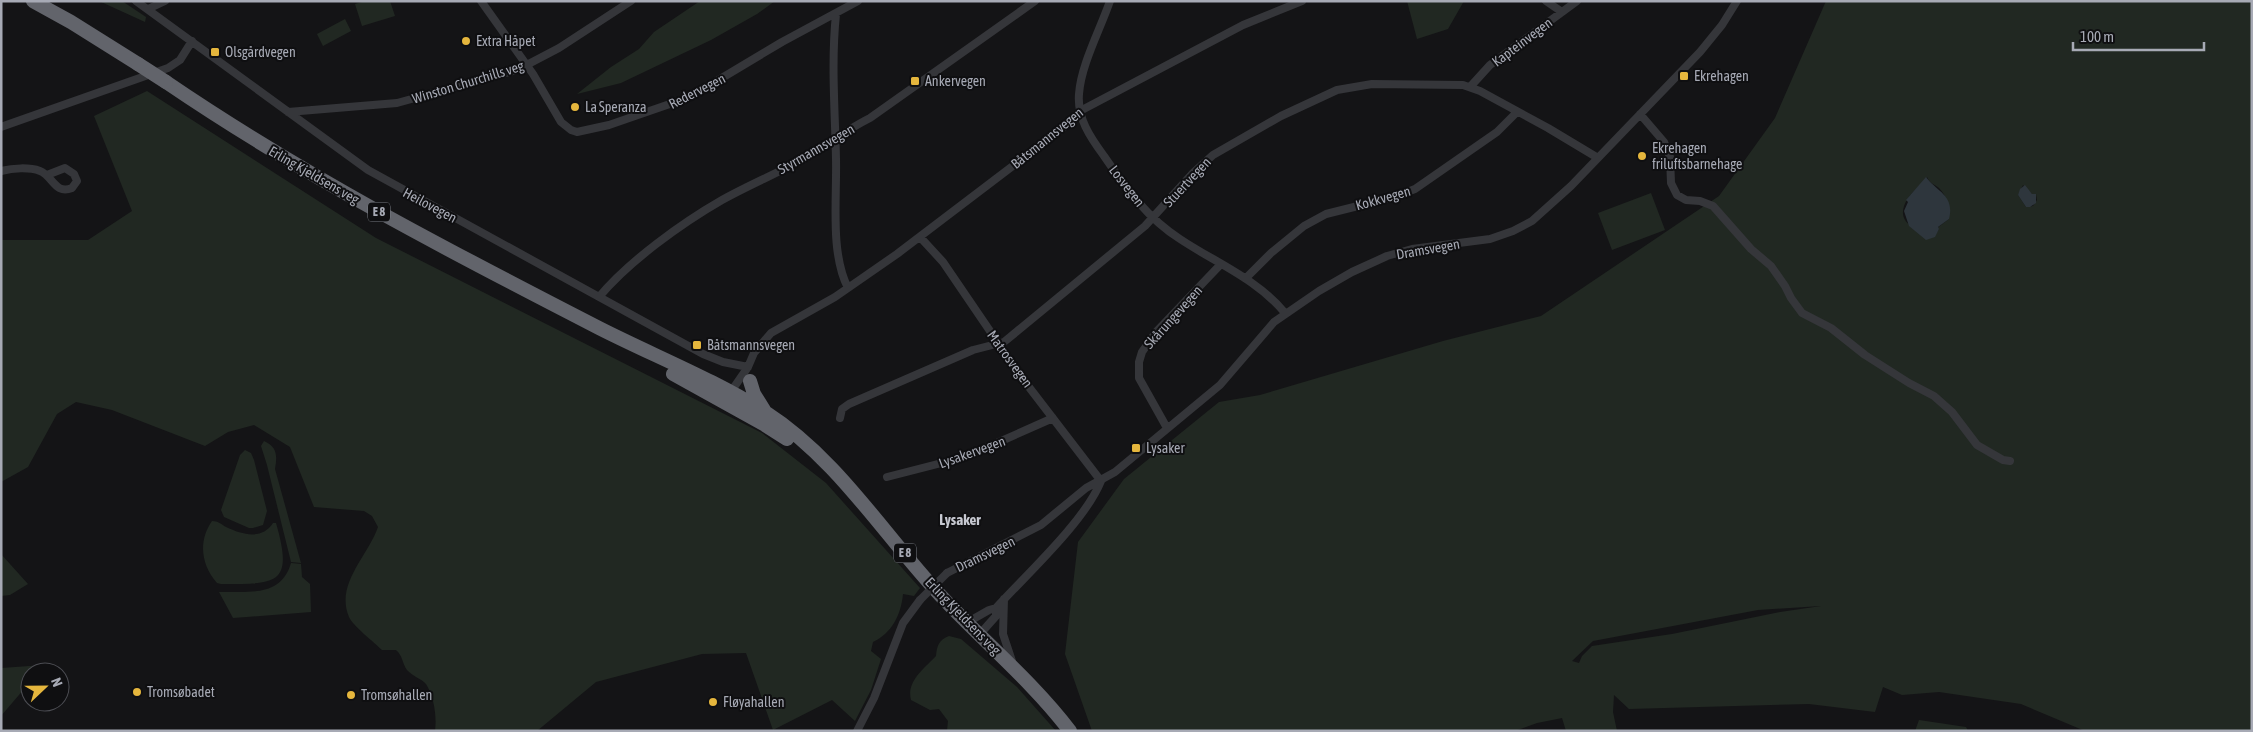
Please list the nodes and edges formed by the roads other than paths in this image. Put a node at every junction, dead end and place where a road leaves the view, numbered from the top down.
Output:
1 (34, 1) edge
2 (136, 1) edge
3 (165, 1) edge
4 (481, 1) edge
5 (630, 1) edge
6 (858, 1) edge
7 (1035, 1) edge
8 (1110, 1) edge
9 (1302, 1) edge
10 (1546, 1) edge
11 (1577, 1) edge
12 (1738, 1) edge
13 (148, 9) junction
14 (1562, 12) junction
15 (836, 14) junction
16 (192, 41) junction
17 (527, 65) junction
18 (1470, 87) junction
19 (1080, 110) junction
20 (288, 112) junction
21 (1517, 112) junction
22 (1640, 114) junction
23 (1, 127) edge
24 (835, 139) junction
25 (1598, 158) junction
26 (1, 171) edge
27 (47, 175) dead end
28 (1153, 218) junction
29 (920, 237) junction
30 (1221, 264) junction
31 (1246, 278) junction
32 (848, 288) junction
33 (599, 296) junction
34 (1285, 313) junction
35 (998, 343) junction
36 (749, 374) junction
37 (733, 398) junction
38 (766, 413) junction
39 (840, 418) dead end
40 (1054, 418) junction
41 (1167, 428) junction
42 (2010, 462) dead end
43 (838, 476) junction
44 (887, 477) dead end
45 (1100, 481) junction
46 (1004, 599) junction
47 (996, 608) junction
48 (968, 622) junction
49 (980, 634) junction
50 (1015, 669) junction
51 (857, 731) edge
52 (1070, 731) edge

1 - 37 highway, Erling Kjeldsens veg / E 8, bridge
2 - 13 street, Heilovegen
3 - 13 street
4 - 17 street, Redervegen
5 - 17 street, Winston Churchills veg
6 - 15 street, Redervegen
7 - 24 street, Styrmannsvegen
8 - 19 street, Losvegen
9 - 19 street, Båtsmannsvegen
10 - 14 street
11 - 14 street, Kapteinvegen
12 - 22 street, Dramsvegen
13 - 16 street, Heilovegen
14 - 18 street, Kapteinvegen
15 - 17 street, Redervegen
15 - 24 street
16 - 20 street, Heilovegen
16 - 23 street
17 - 20 street, Winston Churchills veg
18 - 21 street, Stuertvegen
18 - 28 street, Stuertvegen
19 - 28 street, Losvegen
19 - 29 street, Båtsmannsvegen
20 - 33 street, Heilovegen
21 - 25 street, Stuertvegen
21 - 31 street, Kokkvegen
22 - 25 street, Dramsvegen
22 - 42 street
24 - 32 street
24 - 33 street, Styrmannsvegen
25 - 34 street, Dramsvegen
26 - 27 street
28 - 30 street, Losvegen
28 - 35 street, Stuertvegen
29 - 32 street, Båtsmannsvegen
29 - 35 street, Matrosvegen
30 - 31 street, Losvegen
30 - 41 street, Skårungevegen
31 - 34 street, Losvegen
32 - 36 street, Båtsmannsvegen
33 - 36 street, Heilovegen
34 - 41 street, Dramsvegen
35 - 39 street, Stuertvegen
35 - 40 street, Matrosvegen
36 - 37 street, Båtsmannsvegen
36 - 37 street, Båtsmannsvegen
36 - 38 highway, E 8
37 - 38 highway, Erling Kjeldsens veg / E 8
37 - 43 highway, Erling Kjeldsens veg / E 8
38 - 43 highway, Erling Kjeldsens veg / E 8
40 - 44 street, Lysakervegen
40 - 45 street, Matrosvegen
41 - 45 street, Dramsvegen
43 - 48 highway, Erling Kjeldsens veg / E 8
45 - 46 street, Dramsvegen
45 - 51 street, Dramsvegen, bridge
46 - 47 street, Dramsvegen
46 - 50 street
47 - 48 street, Dramsvegen
47 - 49 street, Dramsvegen
48 - 49 highway, Erling Kjeldsens veg / E 8
49 - 50 highway, Erling Kjeldsens veg / E 8
50 - 52 highway, Erling Kjeldsens veg / E 8

